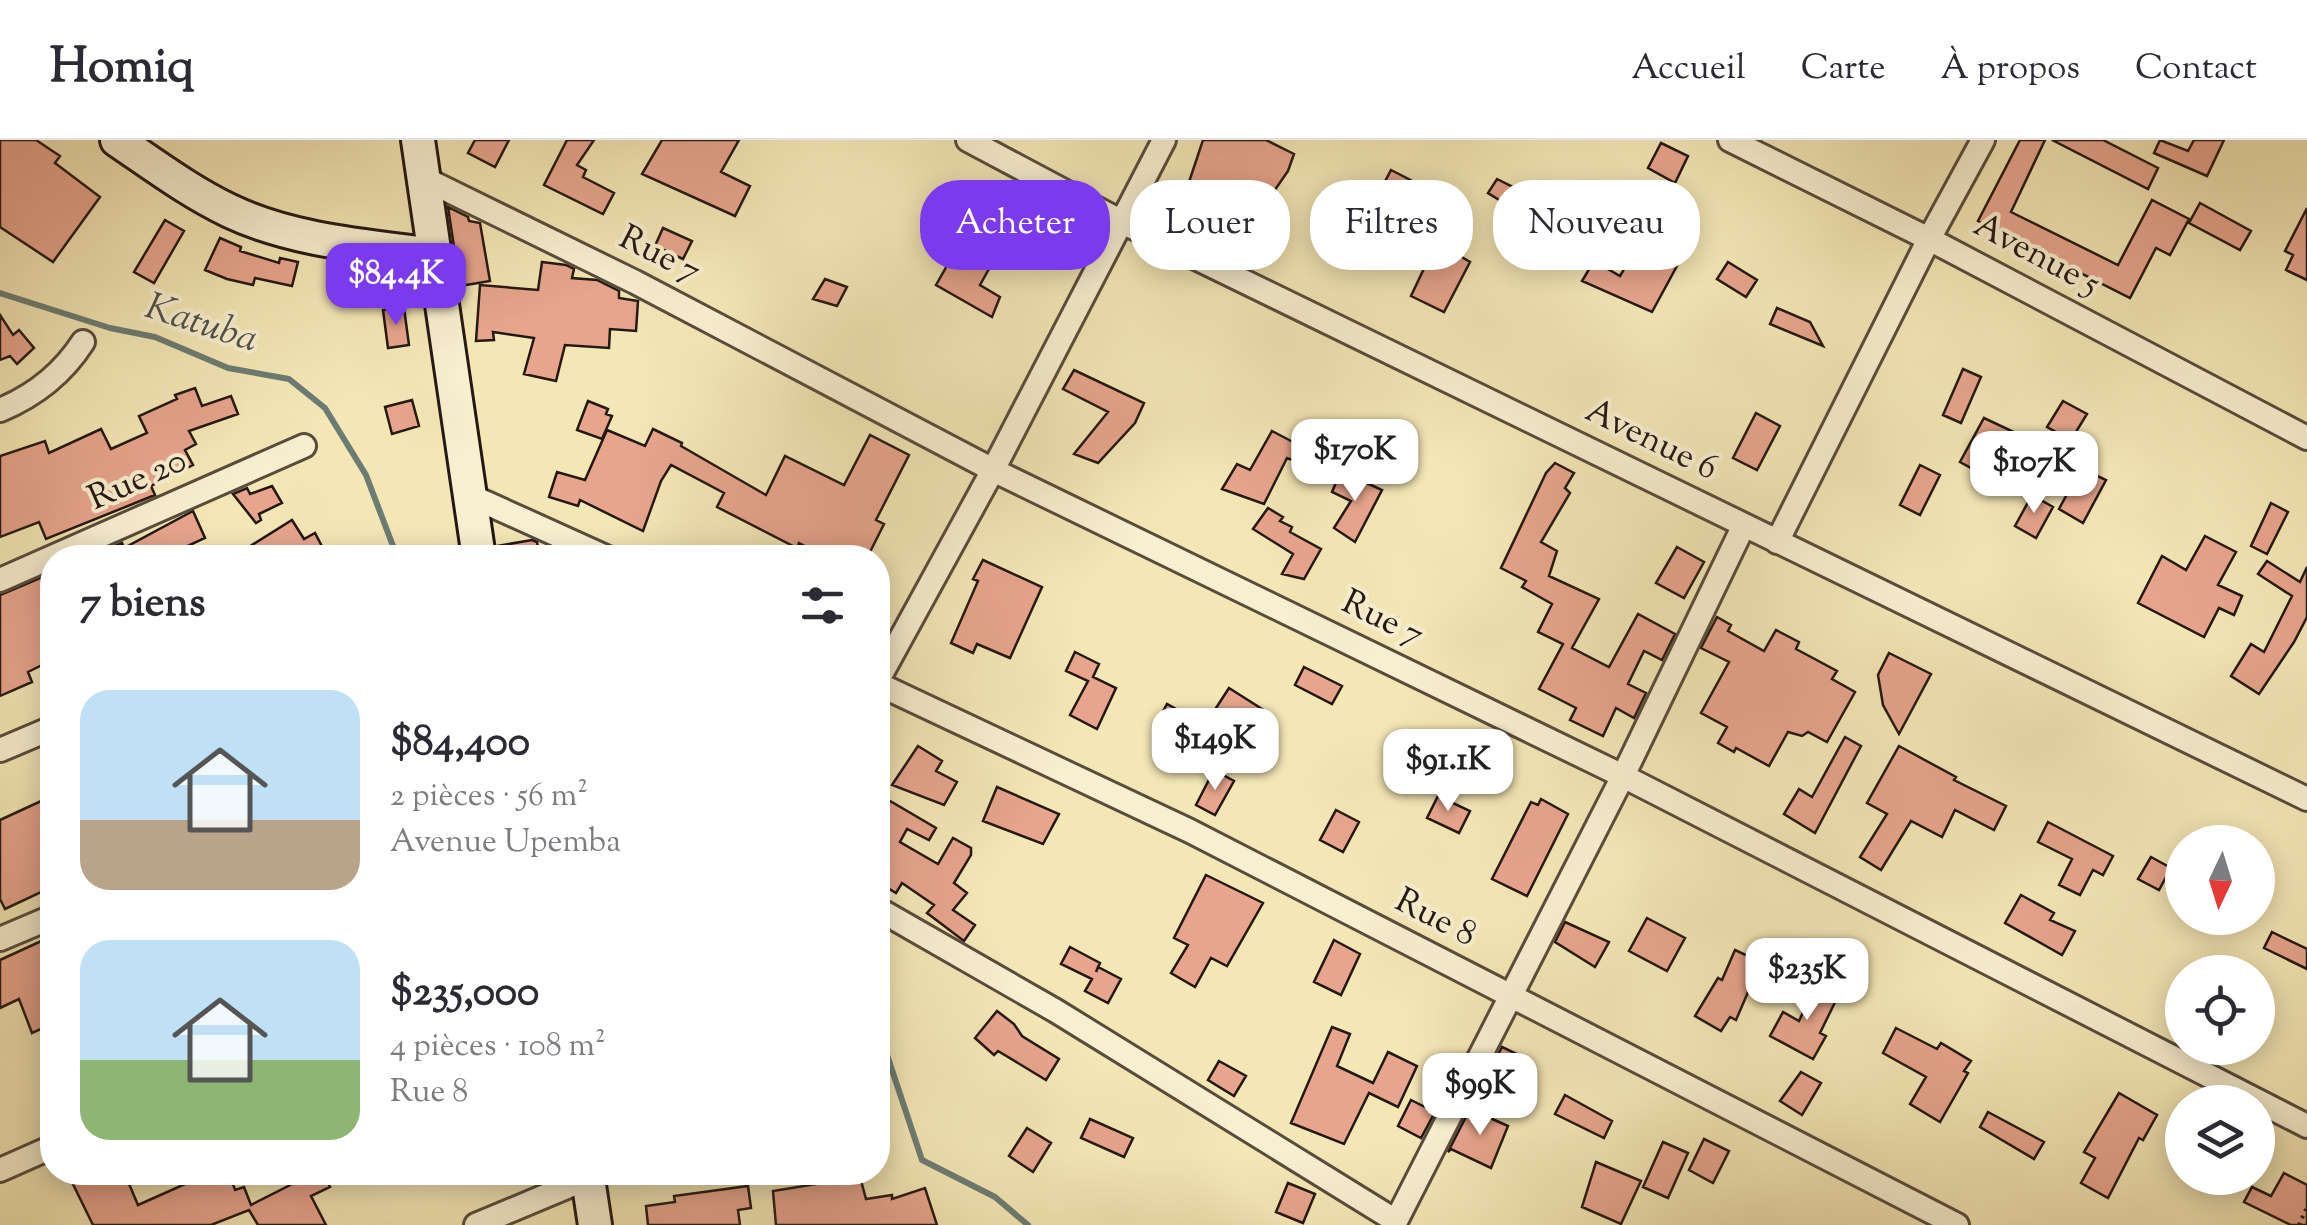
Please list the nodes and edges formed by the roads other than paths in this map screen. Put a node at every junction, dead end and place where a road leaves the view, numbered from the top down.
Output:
1 (117, 140) edge
2 (418, 140) edge
3 (968, 140) edge
4 (1164, 140) edge
5 (1730, 140) edge
6 (1983, 140) edge
7 (425, 179) junction
8 (1124, 223) junction
9 (1929, 240) junction
10 (435, 255) junction
11 (84, 342) dead end
12 (0, 410) edge
13 (2307, 438) edge
14 (304, 446) dead end
15 (993, 470) junction
16 (471, 496) junction
17 (1744, 525) junction
18 (1777, 542) junction
19 (79, 545) edge
20 (477, 545) edge
21 (579, 545) edge
22 (40, 562) edge
23 (0, 580) edge
24 (890, 660) edge
25 (890, 688) edge
26 (40, 733) edge
27 (0, 750) edge
28 (1623, 776) junction
29 (2307, 800) edge
30 (890, 916) edge
31 (40, 923) edge
32 (0, 939) edge
33 (1510, 997) junction
34 (2307, 1126) edge
35 (40, 1152) edge
36 (0, 1170) edge
37 (566, 1185) edge
38 (589, 1185) edge
39 (1395, 1223) edge
40 (476, 1225) edge
41 (595, 1225) edge
42 (1956, 1225) edge

1 - 10 street
2 - 7 street
3 - 8 street, Avenue 6
4 - 8 street
5 - 9 street, Avenue 5
6 - 9 street
7 - 10 street
7 - 15 street, Rue 7
8 - 15 street
8 - 17 street, Avenue 6
9 - 13 street, Avenue 5
9 - 18 street
10 - 16 street
11 - 12 street
14 - 19 street, Rue 20
15 - 24 street
15 - 28 street, Rue 7
16 - 20 street
16 - 21 street
17 - 18 street, Avenue 6
17 - 28 street
18 - 29 street, Avenue 6
22 - 23 street, Rue 20
25 - 33 street, Rue 8
26 - 27 street
28 - 33 street
28 - 34 street, Rue 7
30 - 39 street
31 - 32 street
33 - 39 street
33 - 42 street, Rue 8
35 - 36 street
37 - 40 street
38 - 41 street

